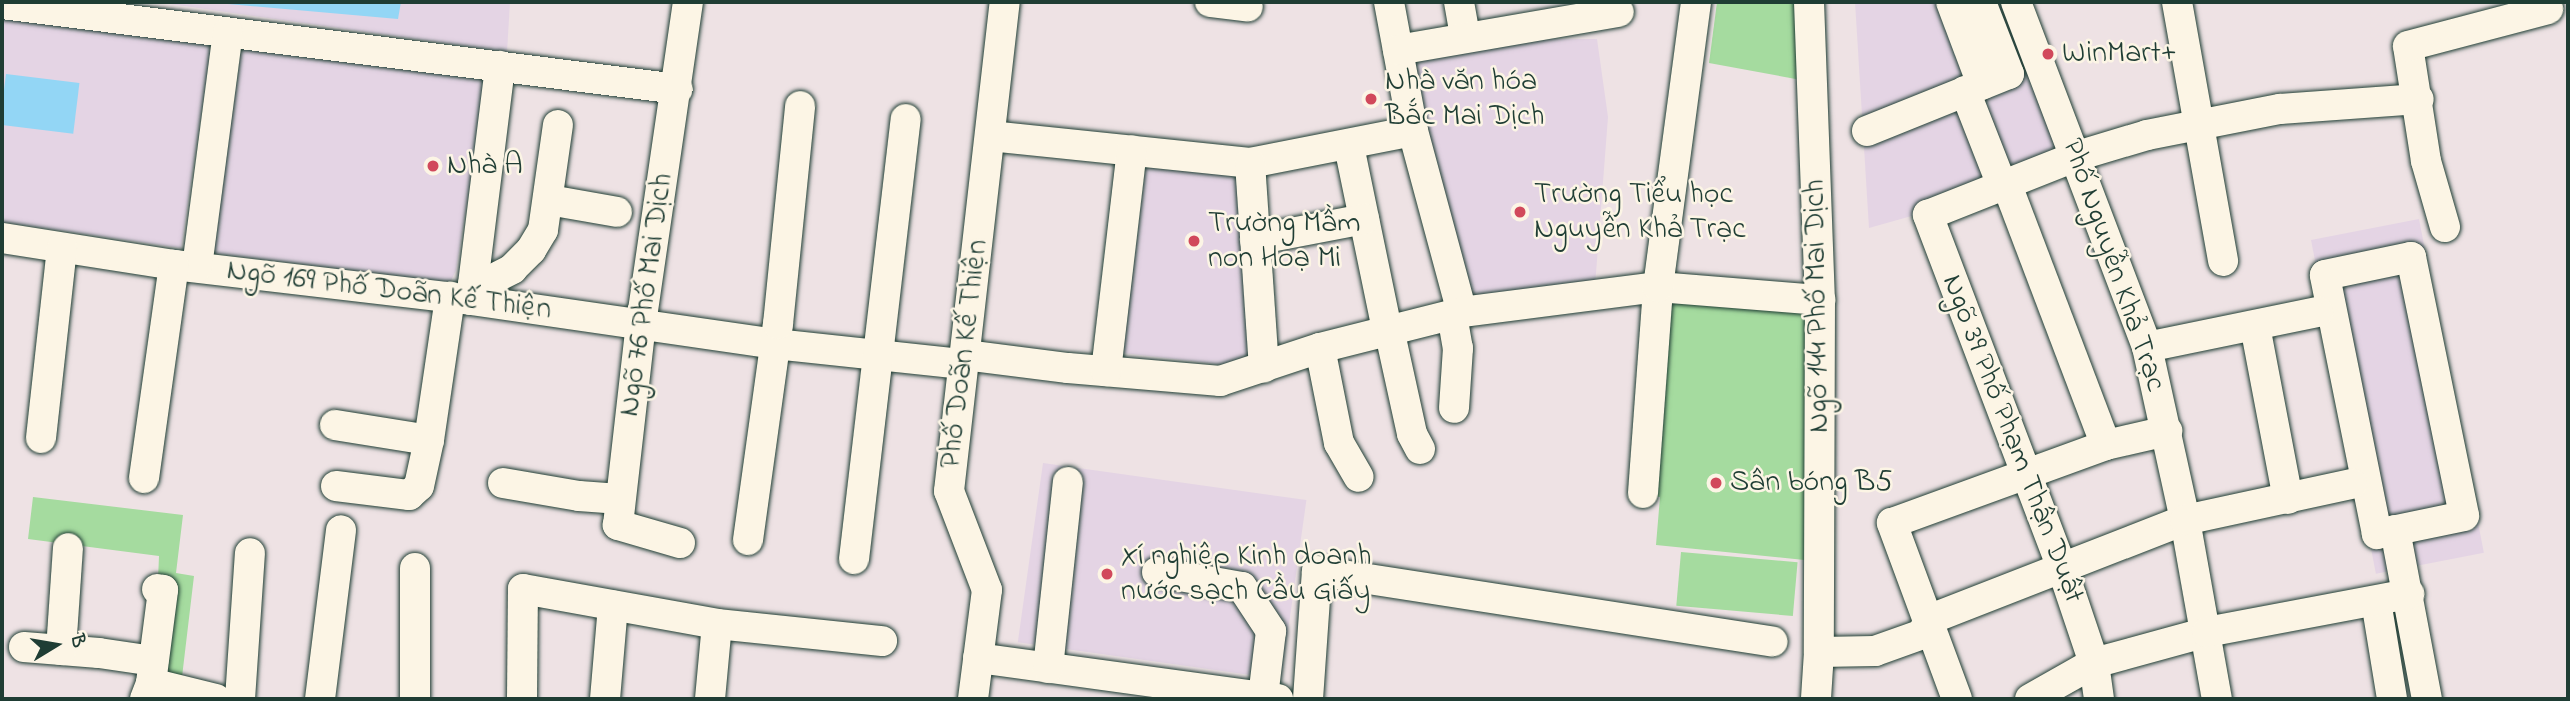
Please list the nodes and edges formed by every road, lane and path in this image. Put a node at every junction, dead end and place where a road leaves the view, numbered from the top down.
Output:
1 (688, 2) edge
2 (1005, 2) edge
3 (1210, 2) edge
4 (1389, 2) edge
5 (1459, 2) edge
6 (1696, 2) edge
7 (1809, 2) edge
8 (1951, 2) edge
9 (1981, 2) edge
10 (2016, 2) edge
11 (2177, 2) edge
12 (14, 4) edge
13 (1248, 7) dead end
14 (2549, 9) dead end
15 (1566, 12) edge
16 (1619, 12) dead end
17 (228, 33) junction
18 (1465, 37) junction
19 (1398, 50) junction
20 (500, 66) junction
21 (1973, 87) junction
22 (678, 89) junction
23 (2418, 99) junction
24 (800, 106) dead end
25 (906, 119) dead end
26 (558, 125) dead end
27 (2198, 126) junction
28 (1413, 131) junction
29 (1867, 131) dead end
30 (990, 136) junction
31 (1349, 146) junction
32 (1132, 151) junction
33 (2077, 156) junction
34 (1250, 163) junction
35 (2002, 180) junction
36 (549, 200) junction
37 (617, 212) dead end
38 (1364, 219) junction
39 (2445, 227) dead end
40 (2, 238) edge
41 (1255, 240) junction
42 (62, 248) junction
43 (2223, 261) dead end
44 (186, 266) junction
45 (1658, 287) junction
46 (465, 294) junction
47 (1820, 300) junction
48 (2318, 312) dead end
49 (1457, 313) junction
50 (641, 324) junction
51 (2255, 326) junction
52 (1388, 329) junction
53 (775, 344) junction
54 (2147, 347) junction
55 (1320, 348) junction
56 (878, 355) junction
57 (964, 359) junction
58 (1265, 368) junction
59 (1106, 371) junction
60 (1454, 408) dead end
61 (335, 425) dead end
62 (2166, 430) junction
63 (41, 438) dead end
64 (429, 440) junction
65 (2106, 445) junction
66 (1420, 449) dead end
67 (2023, 473) junction
68 (1359, 477) dead end
69 (144, 478) dead end
70 (1068, 482) dead end
71 (503, 483) dead end
72 (2352, 484) dead end
73 (336, 486) dead end
74 (1643, 493) dead end
75 (620, 499) junction
76 (2288, 499) junction
77 (2185, 520) junction
78 (341, 530) dead end
79 (2395, 530) junction
80 (748, 540) dead end
81 (680, 543) dead end
82 (68, 548) dead end
83 (250, 553) dead end
84 (854, 559) dead end
85 (415, 568) dead end
86 (2062, 568) junction
87 (1157, 572) dead end
88 (157, 589) dead end
89 (2409, 594) junction
90 (2376, 601) junction
91 (613, 605) junction
92 (1927, 620) junction
93 (717, 624) junction
94 (2207, 632) junction
95 (882, 641) dead end
96 (1773, 642) dead end
97 (24, 647) dead end
98 (61, 650) junction
99 (1819, 652) junction
100 (978, 658) junction
101 (2094, 663) junction
102 (1048, 668) junction
103 (150, 681) edge
104 (1271, 698) edge
105 (216, 699) edge
106 (240, 699) edge
107 (320, 699) edge
108 (415, 699) edge
109 (522, 699) edge
110 (605, 699) edge
111 (710, 699) edge
112 (973, 699) edge
113 (1308, 699) edge
114 (1816, 699) edge
115 (1957, 699) edge
116 (2030, 699) edge
117 (2099, 699) edge
118 (2217, 699) edge
119 (2392, 699) edge
120 (2427, 699) edge

1 - 22 street, Ngõ 76 Phố Mai Dịch
2 - 30 street, Phố Doãn Kế Thiện
3 - 13 street
4 - 19 street
5 - 18 street
6 - 45 street
7 - 47 street, Ngõ 144 Phố Mai Dịch
8 - 21 street
9 - 21 street
10 - 33 street, Phố Nguyễn Khả Trạc
11 - 27 street
12 - 17 street
14 - 23 street
15 - 16 street
15 - 18 street
17 - 20 street
17 - 44 street
18 - 19 street
19 - 28 street
20 - 22 street
20 - 46 street
21 - 29 street
21 - 35 street
22 - 50 street, Ngõ 76 Phố Mai Dịch
23 - 27 street
23 - 39 street
24 - 53 street
25 - 56 street
26 - 36 street
27 - 33 street
27 - 43 street
28 - 31 street
28 - 49 street
30 - 32 street
30 - 57 street, Phố Doãn Kế Thiện
31 - 34 street
31 - 38 street
32 - 34 street
32 - 59 street
33 - 35 street
33 - 54 street, Phố Nguyễn Khả Trạc
34 - 41 street
35 - 65 street
35 - 67 street, Ngõ 39 Phố Phạm Thận Duật
36 - 37 street
36 - 46 street
38 - 41 street
38 - 52 street
40 - 42 street, Ngõ 169 Phố Doãn Kế Thiện
41 - 58 street
42 - 44 street, Ngõ 169 Phố Doãn Kế Thiện
42 - 63 street
44 - 46 street, Ngõ 169 Phố Doãn Kế Thiện
44 - 69 street
45 - 47 street, Ngõ 169 Phố Doãn Kế Thiện
45 - 49 street, Ngõ 169 Phố Doãn Kế Thiện
45 - 74 street
46 - 50 street, Ngõ 169 Phố Doãn Kế Thiện
46 - 64 street
47 - 99 street, Ngõ 144 Phố Mai Dịch
48 - 51 street
49 - 52 street, Ngõ 169 Phố Doãn Kế Thiện
49 - 60 street
50 - 53 street, Ngõ 169 Phố Doãn Kế Thiện
50 - 75 street, Ngõ 76 Phố Mai Dịch
51 - 54 street
51 - 76 street
52 - 55 street, Ngõ 169 Phố Doãn Kế Thiện
52 - 66 street
53 - 56 street, Ngõ 169 Phố Doãn Kế Thiện
53 - 80 street
54 - 62 street, Phố Nguyễn Khả Trạc
55 - 58 street, Ngõ 169 Phố Doãn Kế Thiện
55 - 68 street
56 - 57 street, Ngõ 169 Phố Doãn Kế Thiện
56 - 84 street
57 - 59 street, Ngõ 169 Phố Doãn Kế Thiện
57 - 100 street, Phố Doãn Kế Thiện
58 - 59 street, Ngõ 169 Phố Doãn Kế Thiện
61 - 64 street
62 - 65 street
62 - 77 street, Phố Nguyễn Khả Trạc
64 - 73 street
65 - 67 street
67 - 86 street, Ngõ 39 Phố Phạm Thận Duật
67 - 92 street
70 - 102 street
71 - 75 street
72 - 76 street
75 - 81 street, Ngõ 76 Phố Mai Dịch
76 - 77 street
77 - 86 street
77 - 94 street, Phố Nguyễn Khả Trạc
78 - 107 street
79 - 79 street
79 - 89 street
82 - 98 street
83 - 106 street
85 - 108 street
86 - 92 street
86 - 101 street, Ngõ 39 Phố Phạm Thận Duật
87 - 104 street
88 - 103 street
89 - 90 street
89 - 120 street
90 - 94 street
90 - 119 street
91 - 93 street
91 - 109 street
91 - 110 street
92 - 99 street
92 - 115 street
93 - 95 street
93 - 111 street
94 - 101 street
94 - 118 street, Phố Nguyễn Khả Trạc
96 - 113 street
97 - 98 street
98 - 103 street
99 - 114 street, Ngõ 144 Phố Mai Dịch
100 - 102 street
100 - 112 street, Phố Doãn Kế Thiện
101 - 116 street
101 - 117 street, Ngõ 39 Phố Phạm Thận Duật
102 - 104 street
103 - 105 street

